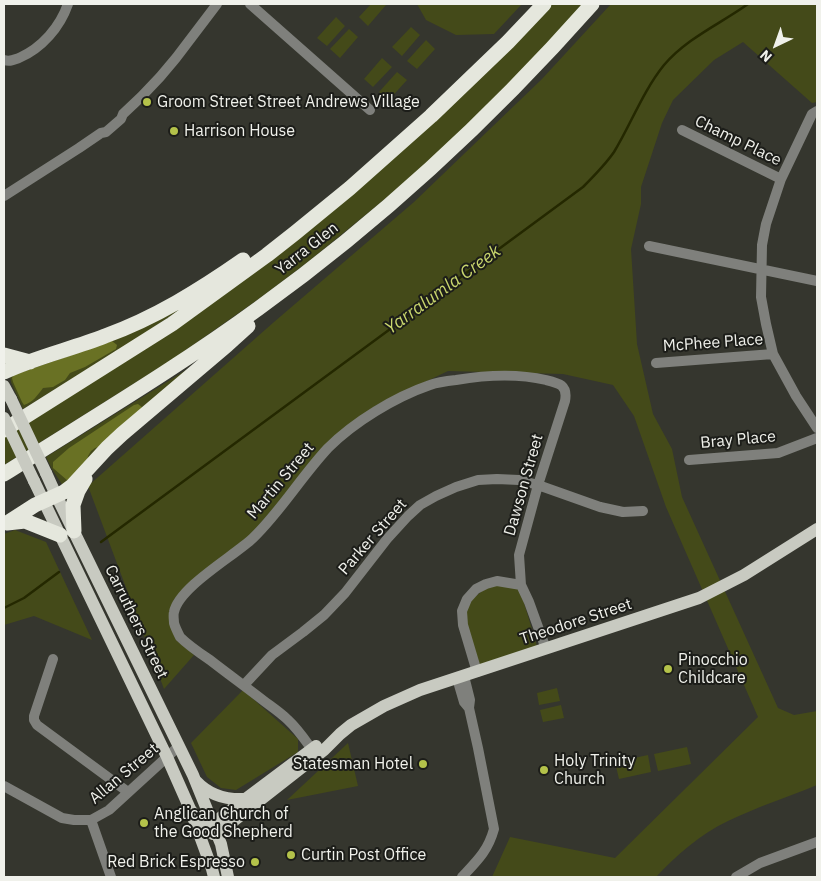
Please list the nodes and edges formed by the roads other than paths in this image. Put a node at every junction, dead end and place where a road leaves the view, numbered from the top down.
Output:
1 (68, 4) edge
2 (217, 4) edge
3 (250, 4) edge
4 (544, 4) edge
5 (592, 4) edge
6 (508, 42) junction
7 (4, 60) edge
8 (370, 110) dead end
9 (817, 111) edge
10 (682, 130) dead end
11 (781, 179) junction
12 (4, 196) edge
13 (649, 246) dead end
14 (312, 268) junction
15 (761, 269) junction
16 (817, 281) edge
17 (773, 354) junction
18 (4, 355) edge
19 (30, 362) junction
20 (656, 362) dead end
21 (4, 372) edge
22 (4, 386) edge
23 (566, 394) joint
24 (4, 418) edge
25 (817, 428) edge
26 (4, 430) edge
27 (817, 438) edge
28 (689, 460) dead end
29 (94, 462) junction
30 (4, 474) edge
31 (538, 485) junction
32 (50, 498) junction
33 (643, 511) dead end
34 (5, 523) edge
35 (817, 529) edge
36 (67, 533) junction
37 (521, 586) junction
38 (546, 649) junction
39 (53, 659) dead end
40 (477, 672) junction
41 (461, 677) junction
42 (244, 685) junction
43 (179, 746) junction
44 (314, 753) junction
45 (167, 757) junction
46 (193, 775) junction
47 (4, 786) edge
48 (128, 792) junction
49 (245, 799) junction
50 (190, 808) junction
51 (91, 820) junction
52 (214, 830) junction
53 (817, 842) edge
54 (213, 873) edge
55 (111, 877) edge
56 (228, 877) edge
57 (462, 877) edge
58 (736, 877) edge

1 - 7 street
2 - 12 street
3 - 8 street
4 - 6 highway, Yarra Glen
5 - 14 highway, Yarra Glen
6 - 19 highway
6 - 26 highway, Yarra Glen
9 - 11 street
10 - 11 street, Champ Place
11 - 15 street
13 - 15 street
14 - 29 highway
14 - 30 highway, Yarra Glen
15 - 16 street
15 - 17 street
17 - 20 street, McPhee Place
17 - 25 street
18 - 19 highway
19 - 21 highway
22 - 32 main road, Carruthers Street, bridge
23 - 31 street, Dawson Street
23 - 42 street, Martin Street
24 - 32 main road, Carruthers Street, bridge
27 - 28 street, Bray Place
29 - 32 highway
29 - 36 highway
31 - 33 street, Parker Street
31 - 37 street, Dawson Street
31 - 42 street, Parker Street
32 - 34 highway
32 - 36 main road, Carruthers Street
34 - 36 highway
35 - 38 main road, Theodore Street
36 - 43 main road, Carruthers Street
36 - 45 main road, Carruthers Street
37 - 38 street, Dawson Street
37 - 40 street
38 - 40 main road, Theodore Street
39 - 48 street
40 - 41 main road, Theodore Street
41 - 44 main road, Theodore Street
41 - 57 street
42 - 44 street, Martin Street
43 - 45 street, Allan Street
43 - 46 main road, Carruthers Street
44 - 49 main road, Theodore Street
44 - 52 main road, Theodore Street
45 - 48 street, Allan Street
45 - 50 main road, Carruthers Street
46 - 49 main road
46 - 52 main road, Carruthers Street
47 - 51 street, Allan Street
48 - 51 street, Allan Street
49 - 52 main road, Theodore Street
50 - 52 main road
50 - 54 main road, Carruthers Street
51 - 55 street
52 - 54 main road
52 - 56 main road, Carruthers Street
53 - 58 street

